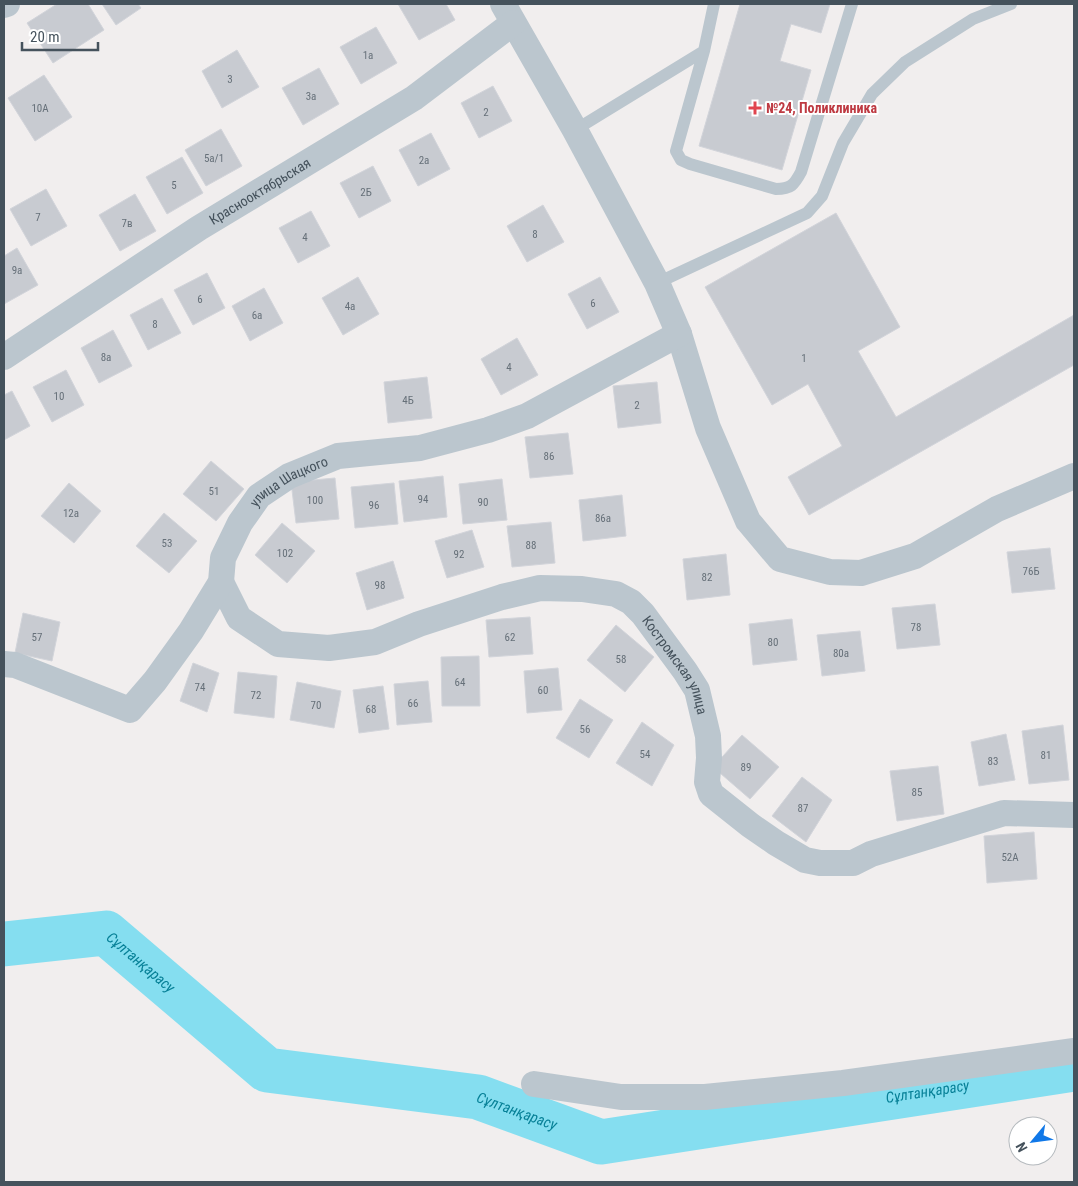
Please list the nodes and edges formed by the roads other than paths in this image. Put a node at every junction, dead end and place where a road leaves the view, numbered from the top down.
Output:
1 (714, 4) edge
2 (852, 4) edge
3 (1012, 4) edge
4 (508, 13) edge
5 (704, 51) junction
6 (575, 130) junction
7 (657, 284) junction
8 (679, 334) junction
9 (4, 357) edge
10 (1074, 476) edge
11 (221, 582) junction
12 (4, 664) edge
13 (1074, 814) edge
14 (1074, 1051) edge
15 (534, 1084) dead end

1 - 5 lane
2 - 5 lane
3 - 7 lane
4 - 6 street
4 - 9 street, Краснооктябрьская
5 - 6 lane
6 - 7 street
7 - 8 street
8 - 10 street
8 - 11 street, улица Шацкого
11 - 12 street, улица Шацкого
11 - 13 street, Костромская улица
14 - 15 street

